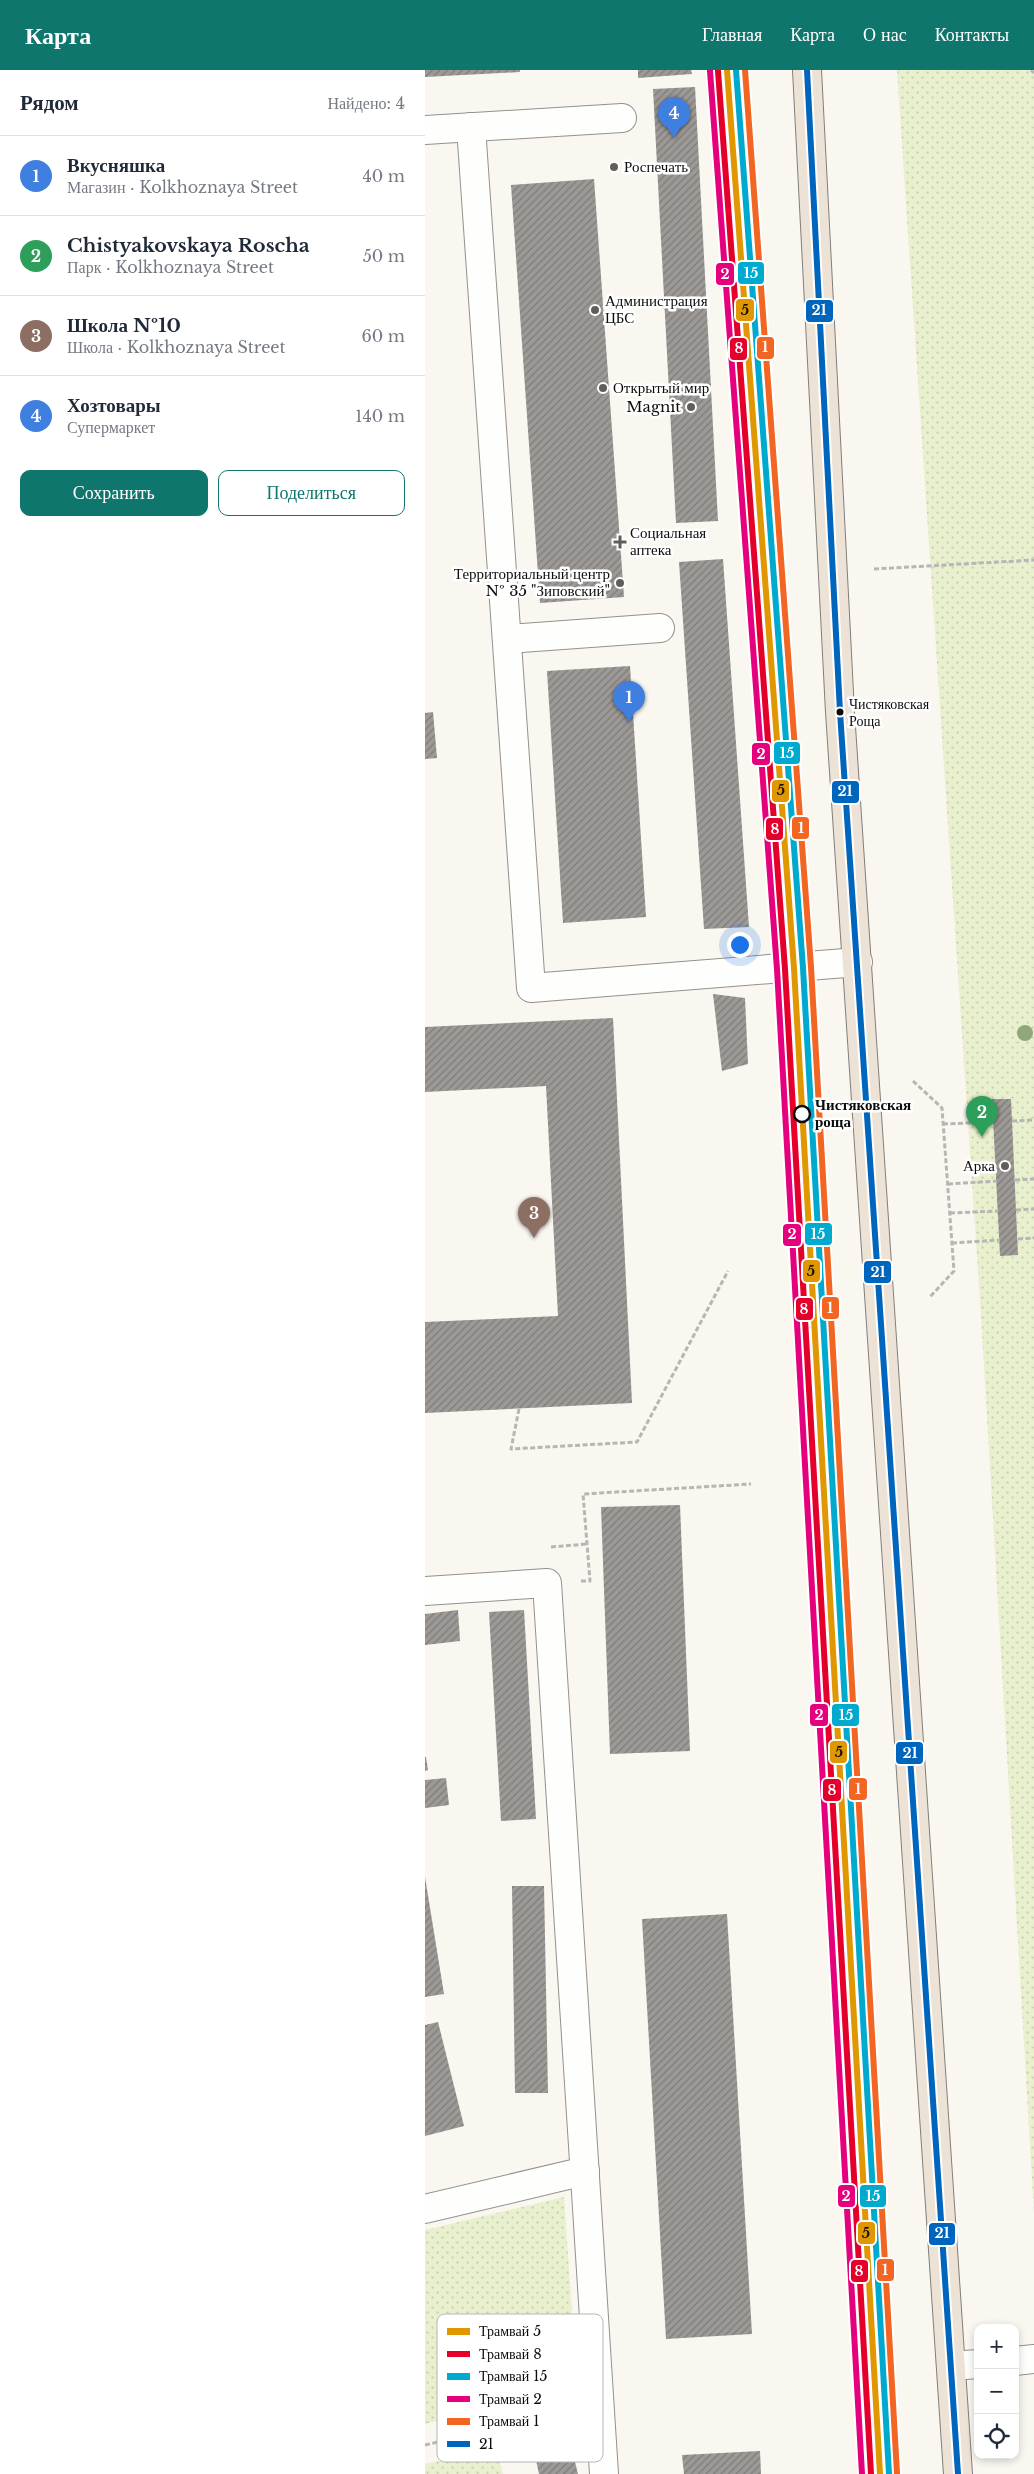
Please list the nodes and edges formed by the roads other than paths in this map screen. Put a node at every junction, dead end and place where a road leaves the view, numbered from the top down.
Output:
1 (807, 70) edge
2 (622, 118) dead end
3 (471, 127) junction
4 (425, 130) edge
5 (660, 628) dead end
6 (507, 639) junction
7 (858, 962) junction
8 (425, 1591) edge
9 (585, 2171) junction
10 (425, 2209) edge
11 (594, 2314) edge
12 (1034, 2360) edge
13 (1019, 2361) edge
14 (965, 2365) edge
15 (603, 2457) edge
16 (604, 2474) edge
17 (958, 2474) edge

1 - 7 main road
2 - 3 lane
3 - 4 lane
3 - 6 lane
5 - 6 lane
6 - 7 lane
7 - 14 main road
8 - 9 lane
9 - 10 lane
9 - 11 lane
12 - 13 lane
14 - 17 main road
15 - 16 lane

